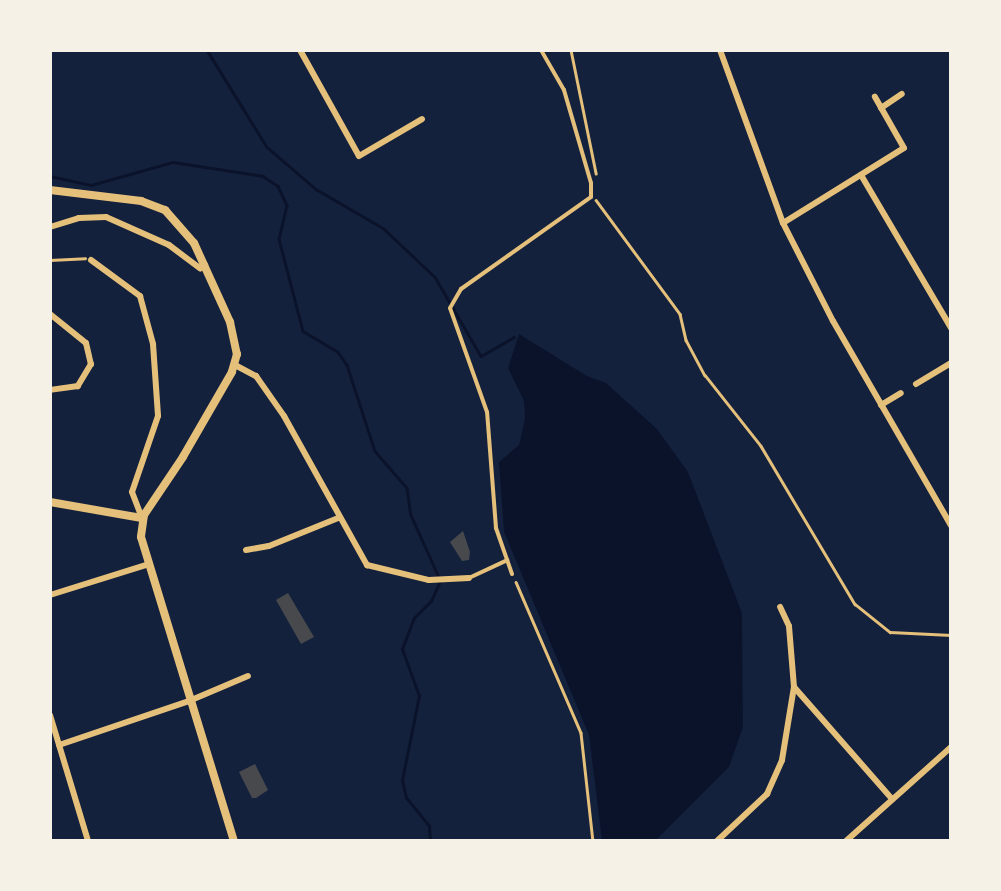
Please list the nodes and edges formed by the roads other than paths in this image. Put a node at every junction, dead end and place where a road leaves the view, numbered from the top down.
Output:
1 (300, 50) edge
2 (541, 50) edge
3 (720, 50) edge
4 (902, 94) dead end
5 (875, 97) dead end
6 (881, 108) junction
7 (422, 119) dead end
8 (861, 175) junction
9 (50, 190) edge
10 (782, 223) junction
11 (50, 227) edge
12 (92, 260) road end
13 (205, 265) junction
14 (50, 314) edge
15 (951, 328) edge
16 (951, 363) edge
17 (235, 365) junction
18 (916, 384) dead end
19 (50, 390) edge
20 (901, 393) dead end
21 (881, 405) junction
22 (50, 502) edge
23 (142, 518) junction
24 (338, 518) junction
25 (951, 524) edge
26 (246, 550) dead end
27 (507, 560) junction
28 (146, 565) junction
29 (512, 574) road end
30 (469, 578) joint
31 (50, 595) edge
32 (780, 607) dead end
33 (248, 676) dead end
34 (794, 686) junction
35 (189, 702) junction
36 (50, 715) edge
37 (59, 745) junction
38 (951, 747) edge
39 (892, 799) junction
40 (88, 841) edge
41 (234, 841) edge
42 (717, 841) edge
43 (846, 841) edge

1 - 7 street
2 - 27 lane
3 - 10 street
4 - 6 street
5 - 6 street
6 - 8 street
8 - 10 street
8 - 15 street
9 - 13 street
10 - 21 street
11 - 13 street
12 - 23 street
13 - 17 street
14 - 19 street
16 - 18 street
17 - 23 street
17 - 24 street
20 - 21 street
21 - 25 street
22 - 23 street
23 - 28 street
24 - 26 street
24 - 30 street
27 - 29 lane
27 - 30 lane
28 - 31 street
28 - 35 street
32 - 34 street
33 - 35 street
34 - 39 street
34 - 42 street
35 - 37 street
35 - 41 street
36 - 37 street
37 - 40 street
38 - 39 street
39 - 43 street

